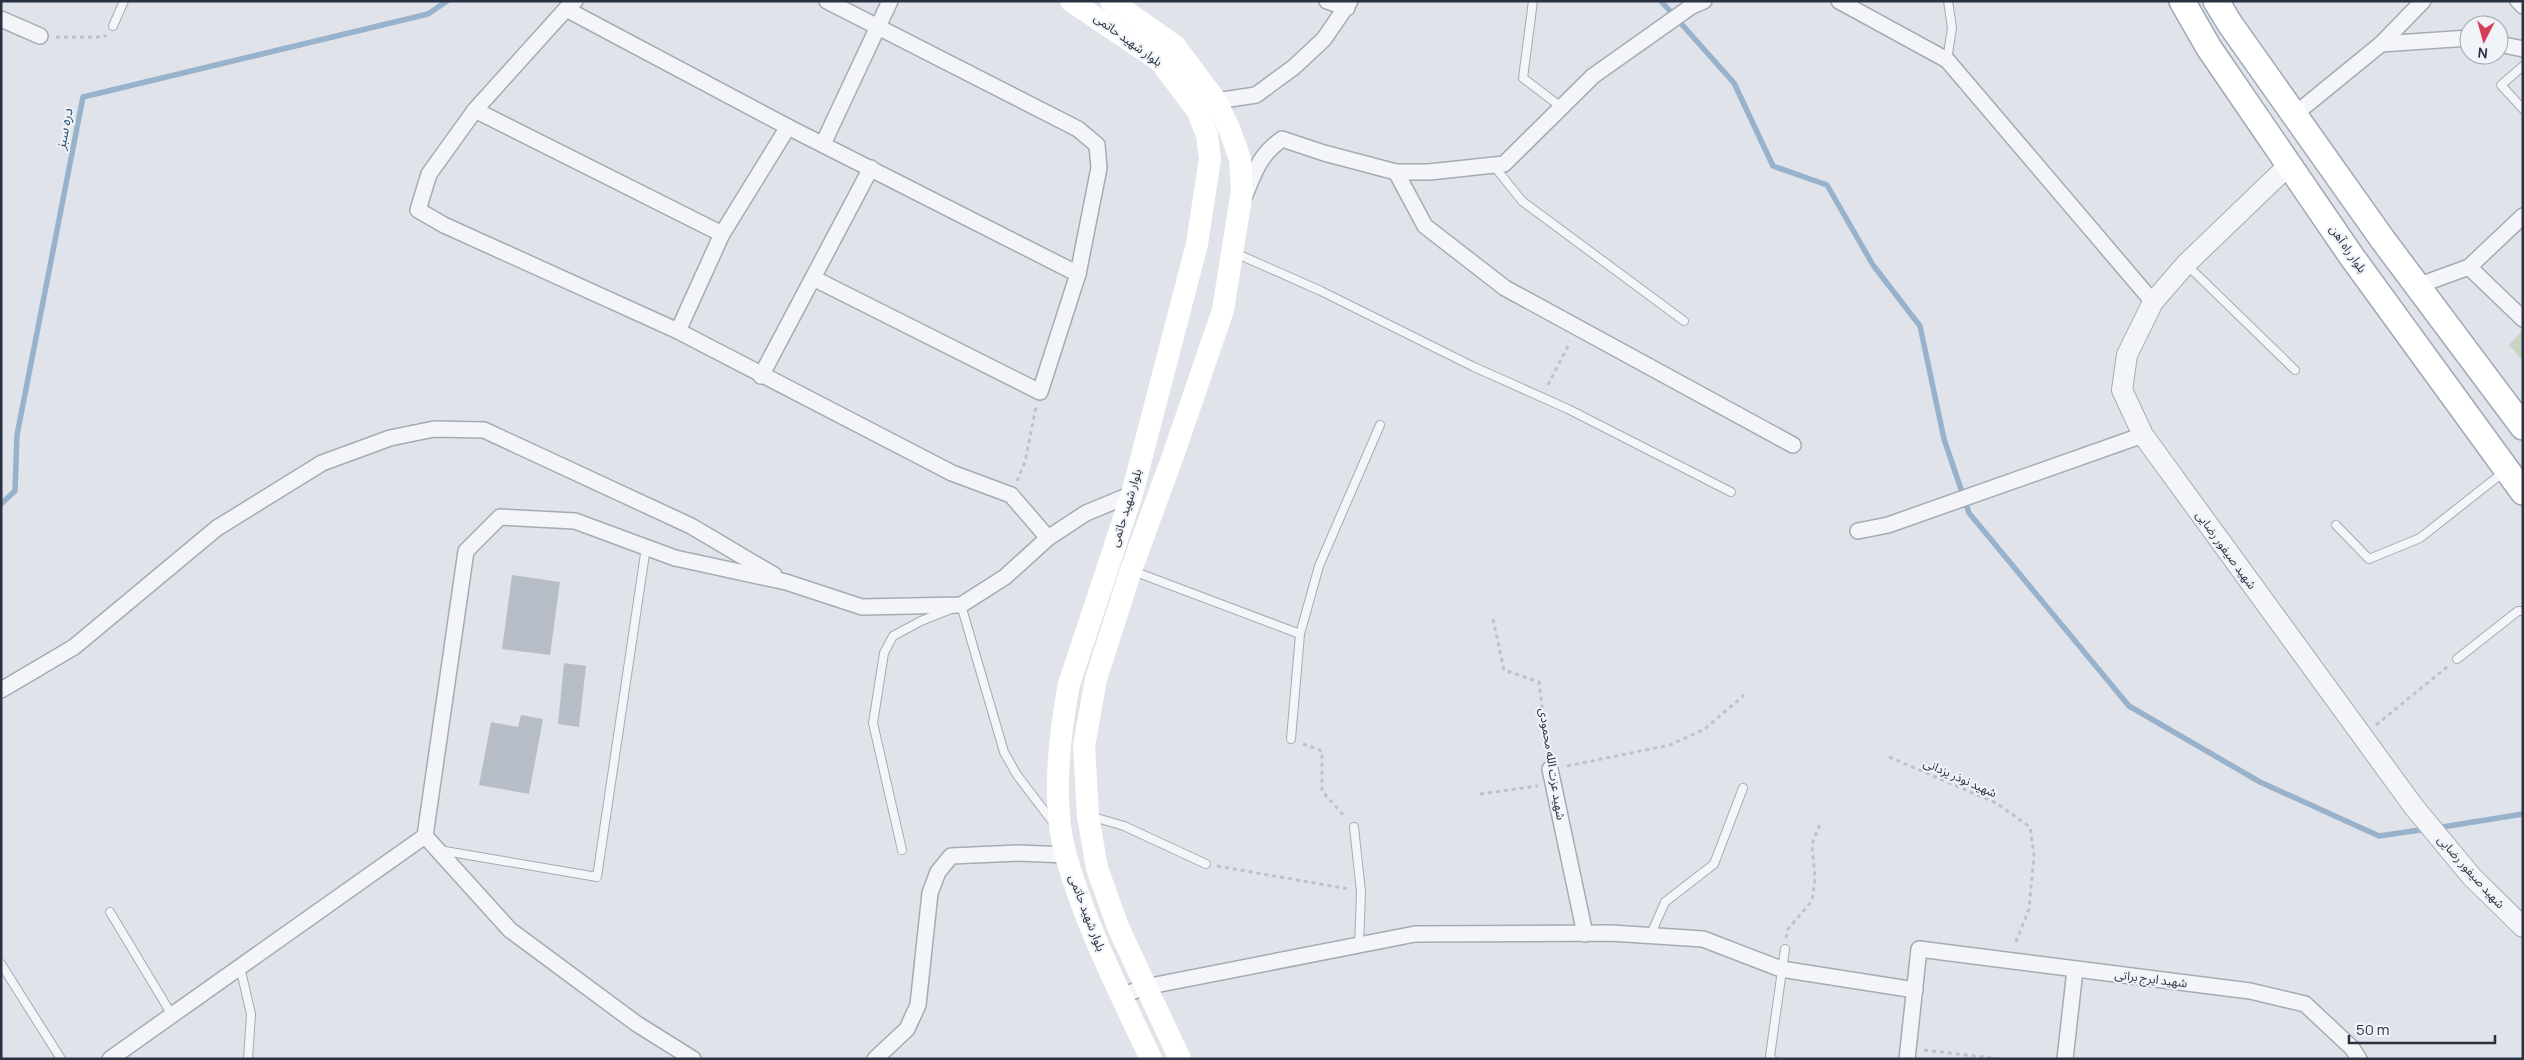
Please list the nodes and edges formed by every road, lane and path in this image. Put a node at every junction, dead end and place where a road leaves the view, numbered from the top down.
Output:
1 (124, 1) edge
2 (827, 1) edge
3 (890, 1) edge
4 (1071, 1) edge
5 (1111, 1) edge
6 (1327, 1) edge
7 (1533, 1) edge
8 (1839, 1) edge
9 (1948, 1) edge
10 (2182, 1) edge
11 (2216, 1) edge
12 (2423, 1) edge
13 (2518, 1) edge
14 (1698, 3) edge
15 (570, 5) edge
16 (1349, 5) edge
17 (2523, 6) edge
18 (1, 19) edge
19 (112, 26) joint
20 (879, 28) junction
21 (40, 36) joint
22 (2459, 39) edge
23 (2382, 44) junction
24 (2509, 46) edge
25 (2523, 49) edge
26 (1947, 60) junction
27 (2523, 66) edge
28 (1216, 100) junction
29 (1561, 107) junction
30 (2523, 109) edge
31 (475, 110) junction
32 (2294, 115) junction
33 (788, 127) junction
34 (823, 144) junction
35 (2290, 164) junction
36 (1494, 166) junction
37 (871, 168) junction
38 (1396, 172) junction
39 (1240, 205) junction
40 (2523, 216) edge
41 (722, 234) junction
42 (1233, 252) junction
43 (2186, 264) junction
44 (2469, 267) junction
45 (1078, 274) junction
46 (813, 278) junction
47 (2418, 286) junction
48 (2153, 302) junction
49 (2523, 319) edge
50 (1684, 321) dead end
51 (1577, 329) junction
52 (678, 331) junction
53 (2295, 370) dead end
54 (761, 376) junction
55 (1040, 392) junction
56 (1542, 397) junction
57 (1380, 425) dead end
58 (2523, 427) edge
59 (2143, 435) junction
60 (1793, 445) dead end
61 (2506, 470) junction
62 (1731, 492) dead end
63 (2523, 492) edge
64 (1132, 494) junction
65 (1011, 496) junction
66 (1156, 505) junction
67 (2336, 525) dead end
68 (1858, 530) dead end
69 (1048, 538) junction
70 (646, 547) junction
71 (1131, 570) junction
72 (786, 582) junction
73 (961, 605) junction
74 (2523, 611) edge
75 (1494, 618) dead end
76 (1300, 634) junction
77 (2457, 659) joint
78 (1, 690) edge
79 (1744, 695) dead end
80 (2362, 736) junction
81 (1291, 739) joint
82 (1889, 757) dead end
83 (1552, 777) junction
84 (1744, 788) dead end
85 (1480, 794) dead end
86 (1088, 816) junction
87 (1822, 822) dead end
88 (1354, 827) joint
89 (425, 836) junction
90 (1064, 845) junction
91 (437, 850) junction
92 (902, 850) dead end
93 (1206, 864) joint
94 (1362, 892) junction
95 (110, 912) dead end
96 (2523, 927) edge
97 (1585, 934) junction
98 (1650, 936) junction
99 (1359, 946) junction
100 (1785, 949) joint
101 (2009, 961) junction
102 (1, 964) edge
103 (240, 967) junction
104 (1782, 969) junction
105 (2075, 970) junction
106 (1145, 988) junction
107 (1914, 990) junction
108 (1122, 996) junction
109 (172, 1015) junction
110 (1908, 1054) edge
111 (61, 1059) edge
112 (110, 1059) edge
113 (248, 1059) edge
114 (693, 1059) edge
115 (875, 1059) edge
116 (1151, 1059) edge
117 (1180, 1059) edge
118 (1772, 1059) edge
119 (2000, 1059) edge
120 (2065, 1059) edge
121 (2359, 1059) edge

1 - 19 lane
2 - 20 street
3 - 20 street
4 - 64 main road, بلوار شهید حاتمی
5 - 28 main road, بلوار شهید حاتمی
6 - 16 street
7 - 29 lane
8 - 26 street
9 - 26 lane
10 - 35 main road, بلوار راه آهن
11 - 32 main road
12 - 23 street
13 - 17 street
14 - 29 street
15 - 31 street
15 - 33 street
16 - 28 street
18 - 21 street
19 - 21 path
20 - 34 street
20 - 45 street
22 - 23 street
23 - 32 street
24 - 25 street
26 - 48 street
27 - 30 lane
28 - 39 main road, بلوار شهید حاتمی
29 - 36 street
31 - 41 street
31 - 52 street
32 - 47 main road
33 - 34 street
33 - 41 street
34 - 37 street
35 - 43 street, شهید صیفور رضایی
35 - 61 main road, بلوار راه آهن
36 - 38 street
36 - 50 lane
37 - 45 street
37 - 46 street
38 - 39 street
38 - 51 street
39 - 42 main road, بلوار شهید حاتمی
40 - 44 street
41 - 52 street
42 - 56 lane
42 - 66 main road, بلوار شهید حاتمی
43 - 48 street, شهید صیفور رضایی
43 - 53 lane
44 - 47 street
44 - 49 street
45 - 55 street
46 - 54 street
46 - 55 street
47 - 58 main road
48 - 59 street, شهید صیفور رضایی
51 - 56 path
51 - 60 street
52 - 54 street
54 - 65 street
55 - 65 path
56 - 62 lane
57 - 76 lane
59 - 68 street
59 - 80 street, شهید صیفور رضایی
61 - 63 main road, بلوار راه آهن
61 - 67 lane
64 - 66 main road
64 - 69 street
64 - 90 main road, بلوار شهید حاتمی
65 - 69 street
66 - 71 main road, بلوار شهید حاتمی
69 - 73 street
70 - 72 street
70 - 89 street
70 - 91 lane
71 - 76 lane
71 - 86 main road, بلوار شهید حاتمی
72 - 73 street
72 - 78 street
73 - 90 lane
73 - 92 lane
74 - 77 lane
75 - 83 path, شهید عزت الله محمودی
76 - 81 lane
77 - 80 path
79 - 83 path
80 - 96 street, شهید صیفور رضایی
81 - 88 path
82 - 101 path, شهید نوذر یزدانی
83 - 85 path
83 - 97 street, شهید عزت الله محمودی
84 - 98 lane
86 - 93 lane
86 - 106 main road, بلوار شهید حاتمی
87 - 100 path
88 - 94 lane
89 - 91 street
89 - 103 street
90 - 108 main road, بلوار شهید حاتمی
90 - 115 street
91 - 114 street
93 - 94 path
94 - 99 lane
95 - 109 lane
97 - 98 street
97 - 99 street
98 - 104 street
99 - 106 street
100 - 104 lane
101 - 105 street, شهید ایرج براتی
101 - 107 street, شهید ایرج براتی
102 - 111 lane
103 - 109 street
103 - 113 lane
104 - 107 street
104 - 118 lane
105 - 120 street
105 - 121 street, شهید ایرج براتی
106 - 108 street
106 - 117 main road, بلوار شهید حاتمی
107 - 110 street
108 - 116 main road, بلوار شهید حاتمی
109 - 112 street
110 - 119 path

